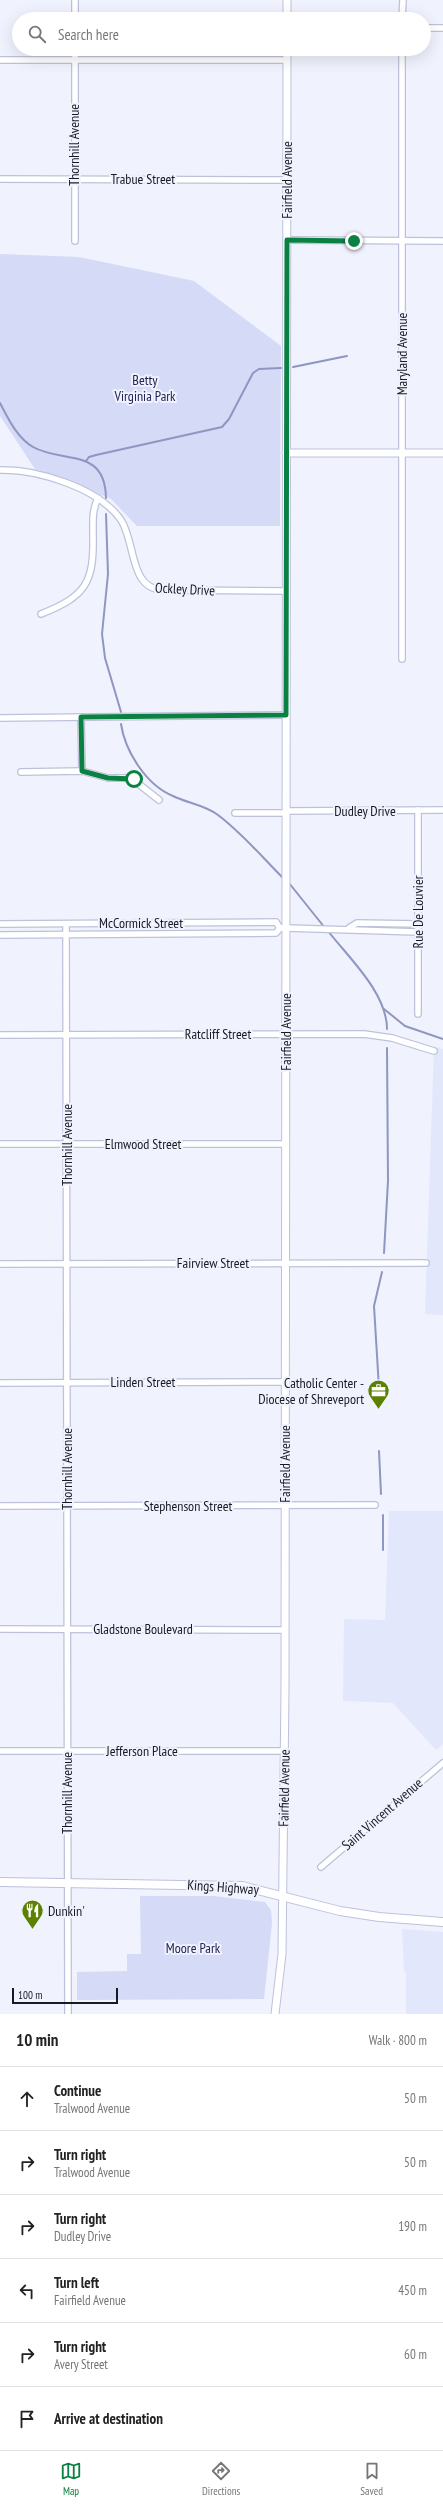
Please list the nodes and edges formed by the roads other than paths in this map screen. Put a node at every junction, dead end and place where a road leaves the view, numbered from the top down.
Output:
1 (75, 0) edge
2 (287, 0) edge
3 (402, 0) edge
4 (75, 12) edge
5 (287, 12) edge
6 (402, 12) edge
7 (431, 28) edge
8 (443, 28) edge
9 (75, 56) edge
10 (287, 56) edge
11 (402, 56) edge
12 (0, 60) edge
13 (75, 60) junction
14 (287, 60) junction
15 (0, 179) edge
16 (74, 179) junction
17 (287, 180) junction
18 (287, 240) junction
19 (75, 241) dead end
20 (402, 241) junction
21 (443, 241) edge
22 (286, 453) junction
23 (401, 453) junction
24 (443, 453) edge
25 (0, 470) edge
26 (98, 498) junction
27 (286, 591) junction
28 (41, 614) dead end
29 (402, 659) dead end
30 (286, 715) junction
31 (81, 717) junction
32 (0, 718) edge
33 (82, 771) junction
34 (21, 772) dead end
35 (159, 800) dead end
36 (418, 810) junction
37 (443, 810) edge
38 (286, 812) junction
39 (235, 813) dead end
40 (179, 923) junction
41 (0, 924) edge
42 (66, 924) junction
43 (418, 924) junction
44 (283, 928) junction
45 (349, 928) junction
46 (418, 932) junction
47 (66, 934) junction
48 (179, 934) junction
49 (0, 935) edge
50 (418, 1014) dead end
51 (286, 1033) junction
52 (0, 1035) edge
53 (67, 1035) junction
54 (434, 1052) dead end
55 (0, 1144) edge
56 (67, 1144) junction
57 (285, 1144) junction
58 (66, 1263) junction
59 (286, 1263) junction
60 (0, 1264) edge
61 (426, 1264) dead end
62 (67, 1382) junction
63 (285, 1382) junction
64 (0, 1383) edge
65 (375, 1505) dead end
66 (0, 1506) edge
67 (67, 1506) junction
68 (285, 1506) junction
69 (0, 1629) edge
70 (66, 1629) junction
71 (285, 1630) junction
72 (0, 1751) edge
73 (67, 1751) junction
74 (284, 1751) junction
75 (443, 1763) edge
76 (322, 1867) dead end
77 (0, 1882) edge
78 (68, 1883) junction
79 (282, 1896) junction
80 (443, 1922) edge
81 (68, 2014) edge
82 (274, 2014) edge

1 - 4 street
2 - 5 street
3 - 6 street
7 - 8 street
9 - 13 street, Thornhill Avenue
10 - 14 street, Fairfield Avenue
11 - 20 street, Maryland Avenue
12 - 13 street
13 - 14 street
13 - 16 street, Thornhill Avenue
14 - 17 street, Fairfield Avenue
15 - 16 street, Trabue Street
16 - 17 street, Trabue Street
16 - 19 street, Thornhill Avenue
17 - 18 street, Fairfield Avenue
18 - 20 street
18 - 22 street, Fairfield Avenue
20 - 21 street
20 - 23 street, Maryland Avenue
22 - 23 street
22 - 27 street, Fairfield Avenue
23 - 24 street
23 - 29 street, Maryland Avenue
25 - 26 street, Ockley Drive
26 - 27 street, Ockley Drive
26 - 28 street
27 - 30 street, Fairfield Avenue
30 - 31 street
30 - 38 street, Fairfield Avenue
31 - 32 street
31 - 33 street
33 - 34 street
33 - 35 street
36 - 37 street, Dudley Drive
36 - 38 street, Dudley Drive
36 - 43 street, Rue De Louvier
38 - 39 street, Dudley Drive
38 - 44 street, Fairfield Avenue
40 - 42 street, McCormick Street
40 - 44 street, McCormick Street
40 - 48 street
41 - 42 street, McCormick Street
42 - 47 street, Thornhill Avenue
43 - 45 street
43 - 46 street, Rue De Louvier
44 - 45 street
44 - 48 street, McCormick Street
44 - 51 street, Fairfield Avenue
45 - 46 street
46 - 50 street, Rue De Louvier
47 - 48 street, McCormick Street
47 - 49 street, McCormick Street
47 - 53 street, Thornhill Avenue
51 - 53 street, Ratcliff Street
51 - 54 street, Ratcliff Street
51 - 57 street, Fairfield Avenue
52 - 53 street, Ratcliff Street
53 - 56 street, Thornhill Avenue
55 - 56 street, Elmwood Street
56 - 57 street, Elmwood Street
56 - 58 street, Thornhill Avenue
57 - 59 street, Fairfield Avenue
58 - 59 street, Fairview Street
58 - 60 street, Fairview Street
58 - 62 street, Thornhill Avenue
59 - 61 street, Fairview Street
59 - 63 street, Fairfield Avenue
62 - 63 street, Linden Street
62 - 64 street, Linden Street
62 - 67 street, Thornhill Avenue
63 - 68 street, Fairfield Avenue
65 - 68 street, Stephenson Street
66 - 67 street, Stephenson Street
67 - 68 street, Stephenson Street
67 - 70 street, Thornhill Avenue
68 - 71 street, Fairfield Avenue
69 - 70 street, Gladstone Boulevard
70 - 71 street, Gladstone Boulevard
70 - 73 street, Thornhill Avenue
71 - 74 street, Fairfield Avenue
72 - 73 street, Jefferson Place
73 - 74 street, Jefferson Place
73 - 78 street, Thornhill Avenue
74 - 79 street, Fairfield Avenue
75 - 76 street, Saint Vincent Avenue
77 - 78 main road, Kings Highway
78 - 79 main road, Kings Highway
78 - 81 street, Thornhill Avenue
79 - 80 main road, Kings Highway
79 - 82 street, Fairfield Avenue

